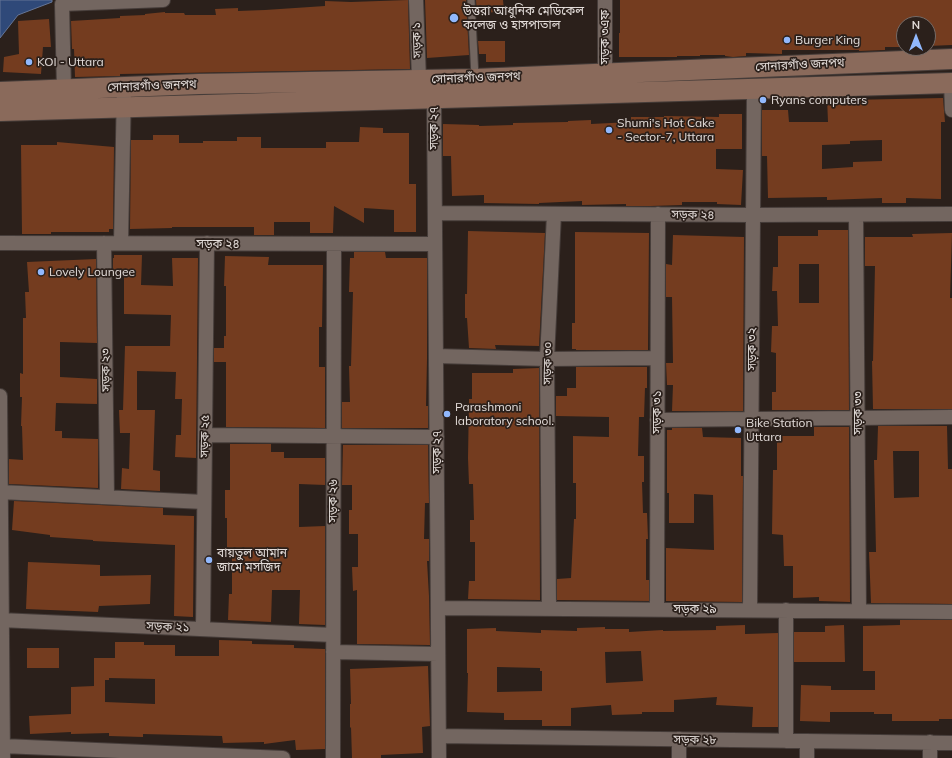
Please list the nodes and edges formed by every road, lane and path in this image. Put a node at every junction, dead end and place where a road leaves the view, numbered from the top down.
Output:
1 (162, 0) edge
2 (416, 0) edge
3 (471, 0) edge
4 (605, 0) edge
5 (952, 59) edge
6 (605, 73) junction
7 (419, 79) junction
8 (475, 79) junction
9 (952, 83) edge
10 (124, 87) junction
11 (754, 89) junction
12 (64, 90) junction
13 (0, 92) edge
14 (606, 93) junction
15 (434, 98) junction
16 (123, 107) junction
17 (952, 110) edge
18 (0, 111) edge
19 (435, 212) junction
20 (554, 214) junction
21 (658, 214) junction
22 (952, 214) edge
23 (753, 215) junction
24 (856, 215) junction
25 (0, 243) edge
26 (104, 243) junction
27 (121, 243) junction
28 (207, 244) junction
29 (334, 244) junction
30 (435, 244) junction
31 (436, 356) junction
32 (657, 358) junction
33 (548, 360) junction
34 (0, 396) edge
35 (952, 417) edge
36 (858, 418) junction
37 (752, 419) junction
38 (657, 420) junction
39 (205, 435) junction
40 (334, 436) junction
41 (437, 437) junction
42 (1, 492) edge
43 (107, 497) junction
44 (204, 502) junction
45 (438, 608) junction
46 (549, 609) junction
47 (657, 609) junction
48 (750, 609) junction
49 (786, 610) junction
50 (859, 611) junction
51 (952, 612) edge
52 (1, 620) edge
53 (203, 629) junction
54 (333, 635) junction
55 (333, 652) junction
56 (438, 654) junction
57 (439, 736) junction
58 (680, 739) junction
59 (786, 741) junction
60 (807, 741) junction
61 (930, 742) junction
62 (952, 743) edge
63 (3, 752) edge
64 (283, 758) edge
65 (333, 758) edge
66 (439, 758) edge
67 (679, 758) edge
68 (807, 758) edge
69 (930, 758) edge

1 - 12 street
2 - 7 street, সড়ক ১
3 - 8 lane
4 - 6 street, সড়ক ৩এফ
5 - 6 main road, সোনারগাঁও জনপথ
6 - 8 main road, সোনারগাঁও জনপথ
6 - 14 street, সড়ক ৩এফ
7 - 8 main road, সোনারগাঁও জনপথ
7 - 10 main road, সোনারগাঁও জনপথ
9 - 11 main road, সোনারগাঁও জনপথ
9 - 17 street
10 - 12 main road, সোনারগাঁও জনপথ
10 - 16 street
11 - 14 main road, সোনারগাঁও জনপথ
11 - 23 street, সড়ক ৩২
12 - 13 main road, সোনারগাঁও জনপথ
14 - 15 main road, সোনারগাঁও জনপথ
15 - 16 main road, সোনারগাঁও জনপথ
15 - 19 street, সড়ক ২৭
16 - 18 main road, সোনারগাঁও জনপথ
16 - 27 street
19 - 20 street, সড়ক ২৪
19 - 30 street, সড়ক ২৭
20 - 21 street, সড়ক ২৪
20 - 33 street, সড়ক ৩০
21 - 23 street, সড়ক ২৪
21 - 32 street, সড়ক ৩১
22 - 24 street, সড়ক ২৪
23 - 24 street, সড়ক ২৪
23 - 37 street, সড়ক ৩২
24 - 36 street, সড়ক ৩৩
25 - 26 street, সড়ক ২৪
26 - 27 street, সড়ক ২৪
26 - 43 street, সড়ক ২৩
27 - 28 street, সড়ক ২৪
28 - 29 street, সড়ক ২৪
28 - 39 street, সড়ক ২৫
29 - 30 street, সড়ক ২৪
29 - 40 street, সড়ক ২৬
30 - 31 street, সড়ক ২৭
31 - 33 street
31 - 41 street, সড়ক ২৭
32 - 33 street
32 - 38 street, সড়ক ৩১
33 - 46 street, সড়ক ৩০
34 - 42 street
35 - 36 street
36 - 37 street
36 - 50 street, সড়ক ৩৩
37 - 38 street
37 - 48 street, সড়ক ৩২
38 - 47 street, সড়ক ৩১
39 - 40 street
39 - 44 street, সড়ক ২৫
40 - 41 street
40 - 54 street, সড়ক ২৬
41 - 45 street, সড়ক ২৭
42 - 43 street
42 - 52 street
43 - 44 street
44 - 53 street, সড়ক ২৫
45 - 46 street, সড়ক ২৯
45 - 56 street, সড়ক ২৭
46 - 47 street, সড়ক ২৯
47 - 48 street, সড়ক ২৯
48 - 49 street, সড়ক ২৯
49 - 50 street, সড়ক ২৯
49 - 59 street
50 - 51 street, সড়ক ২৯
52 - 53 street, সড়ক ২১
52 - 63 street
53 - 54 street, সড়ক ২১
54 - 55 street, সড়ক ২৬
55 - 56 street
55 - 65 street, সড়ক ২৬
56 - 57 street, সড়ক ২৭
57 - 58 street, সড়ক ২৮
57 - 66 street, সড়ক ২৭
58 - 59 street, সড়ক ২৮
58 - 67 street
59 - 60 street, সড়ক ২৮
60 - 61 street, সড়ক ২৮
60 - 68 street
61 - 62 street, সড়ক ২৮
61 - 69 street
63 - 64 street

